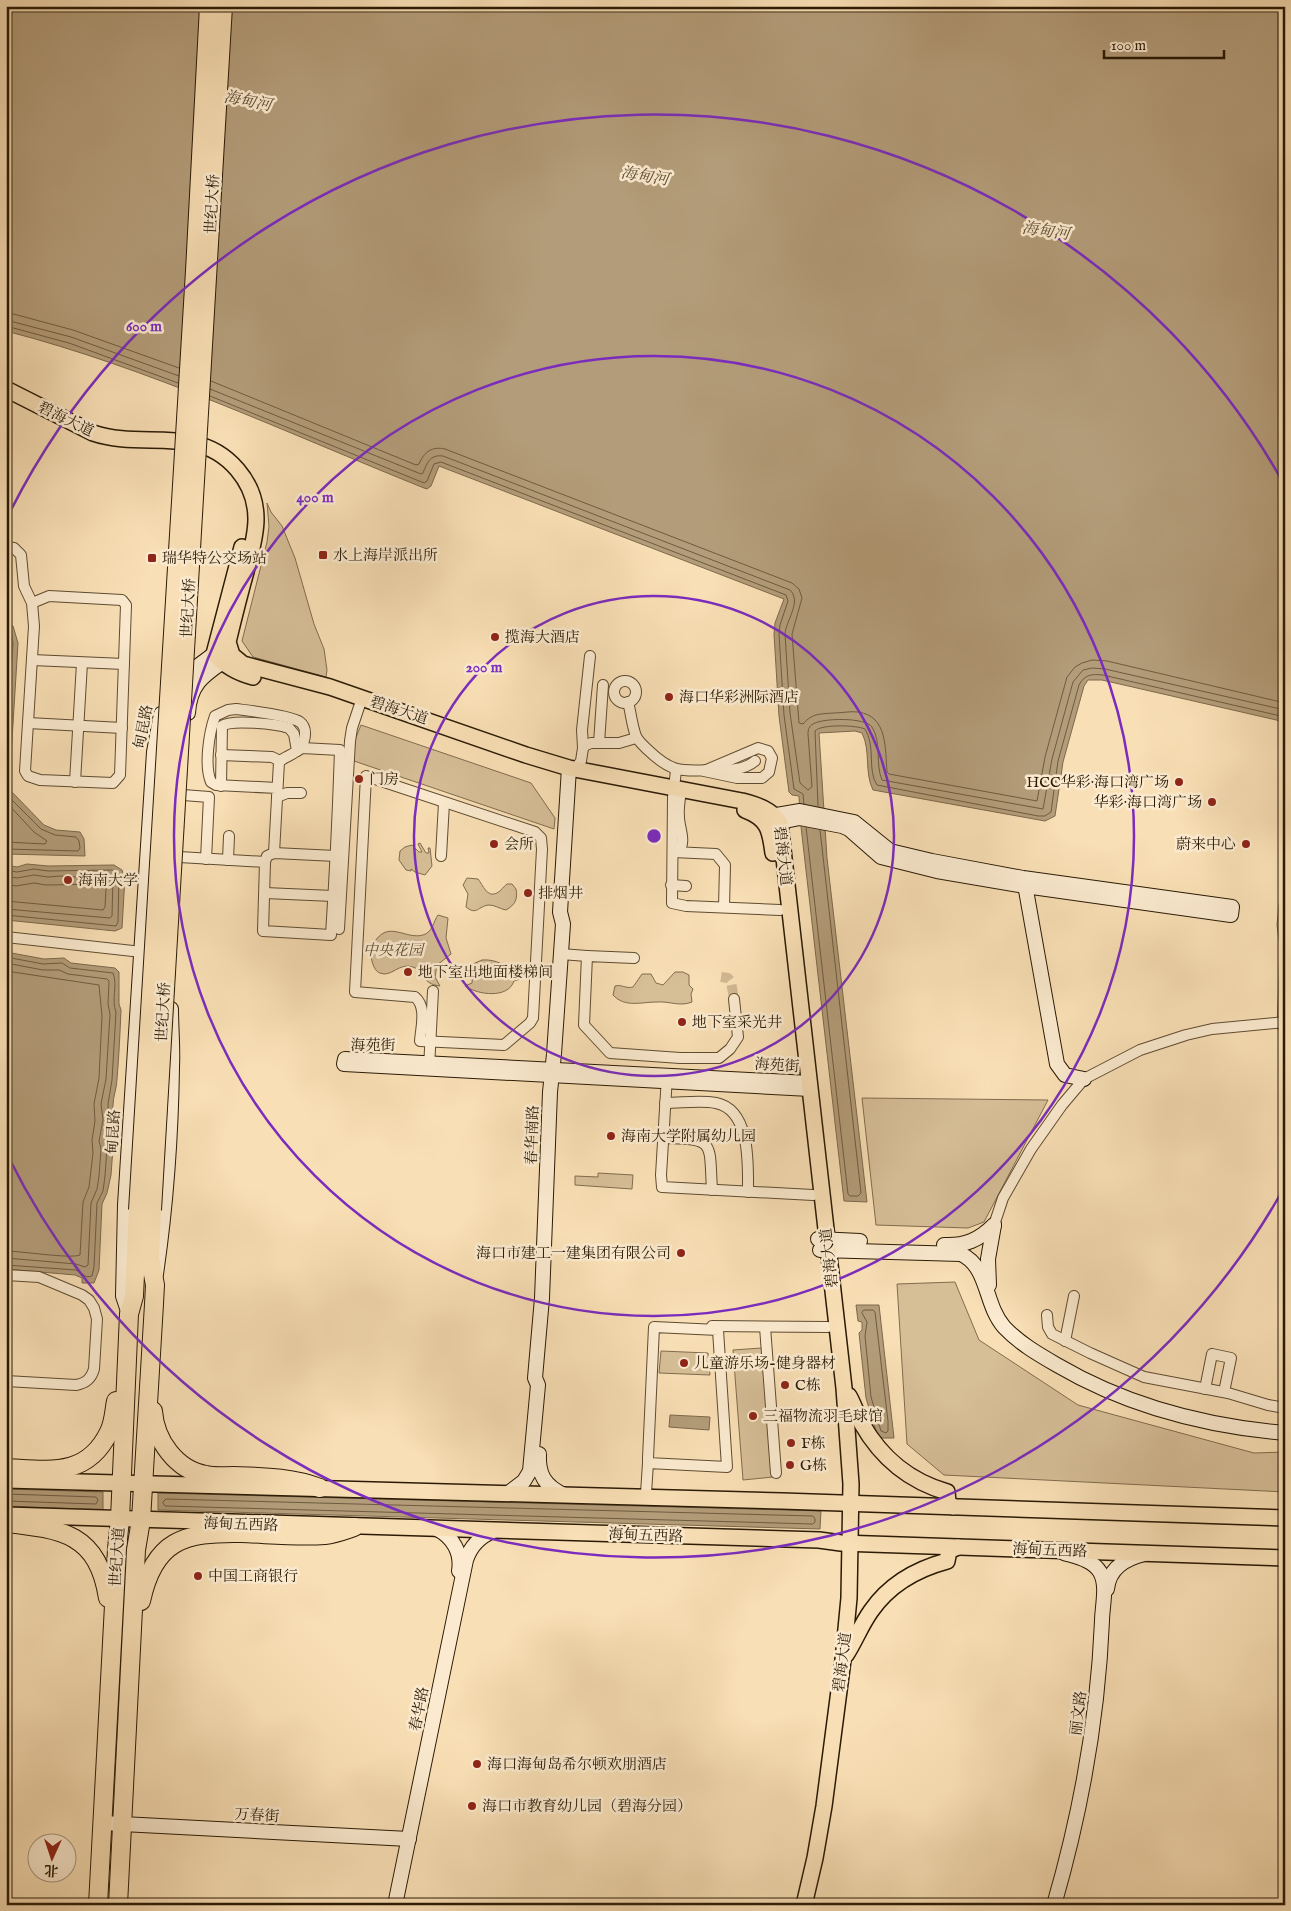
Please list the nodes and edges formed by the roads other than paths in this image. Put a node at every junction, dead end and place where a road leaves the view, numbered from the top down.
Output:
1 (209, 6) edge
2 (223, 6) edge
3 (6, 389) edge
4 (6, 399) edge
5 (6, 547) edge
6 (32, 604) junction
7 (590, 656) dead end
8 (223, 657) junction
9 (32, 660) junction
10 (82, 662) junction
11 (124, 664) junction
12 (603, 686) dead end
13 (361, 701) junction
14 (628, 702) dead end
15 (28, 722) junction
16 (78, 726) junction
17 (122, 728) junction
18 (636, 738) junction
19 (598, 743) junction
20 (583, 748) junction
21 (297, 751) junction
22 (154, 752) junction
23 (186, 753) junction
24 (221, 755) junction
25 (280, 761) junction
26 (755, 761) dead end
27 (676, 770) junction
28 (704, 771) junction
29 (572, 772) junction
30 (75, 782) junction
31 (221, 786) junction
32 (346, 787) junction
33 (277, 793) junction
34 (301, 793) dead end
35 (677, 793) junction
36 (365, 794) junction
37 (183, 795) junction
38 (444, 802) junction
39 (778, 819) junction
40 (229, 836) dead end
41 (673, 852) junction
42 (274, 853) junction
43 (336, 856) junction
44 (441, 856) dead end
45 (179, 857) junction
46 (206, 859) junction
47 (228, 860) junction
48 (265, 862) junction
49 (1026, 882) junction
50 (672, 885) junction
51 (686, 886) dead end
52 (265, 893) junction
53 (333, 896) junction
54 (724, 907) junction
55 (780, 910) junction
56 (339, 929) dead end
57 (6, 937) edge
58 (175, 944) junction
59 (142, 947) junction
60 (563, 954) junction
61 (587, 956) junction
62 (634, 958) dead end
63 (433, 991) dead end
64 (734, 999) tunnel mouth
65 (729, 1016) dead end
66 (1285, 1022) edge
67 (431, 1042) junction
68 (733, 1046) junction
69 (680, 1058) junction
70 (429, 1066) junction
71 (555, 1072) junction
72 (673, 1079) junction
73 (1084, 1079) junction
74 (805, 1086) junction
75 (665, 1103) junction
76 (663, 1138) junction
77 (712, 1190) junction
78 (748, 1192) junction
79 (813, 1195) junction
80 (145, 1210) junction
81 (994, 1225) junction
82 (823, 1245) junction
83 (6, 1276) edge
84 (155, 1285) junction
85 (1074, 1296) dead end
86 (129, 1314) junction
87 (1047, 1315) dead end
88 (657, 1326) junction
89 (765, 1327) junction
90 (828, 1328) junction
91 (1065, 1341) junction
92 (656, 1370) dead end
93 (6, 1379) edge
94 (844, 1389) junction
95 (1205, 1389) junction
96 (1224, 1392) junction
97 (126, 1397) junction
98 (148, 1404) junction
99 (1285, 1408) edge
100 (1285, 1428) edge
101 (1285, 1433) edge
102 (648, 1463) junction
103 (6, 1468) edge
104 (776, 1473) dead end
105 (6, 1480) edge
106 (122, 1482) junction
107 (143, 1483) junction
108 (320, 1488) junction
109 (507, 1494) junction
110 (564, 1495) junction
111 (646, 1498) junction
112 (846, 1503) junction
113 (953, 1507) junction
114 (6, 1515) edge
115 (1285, 1518) edge
116 (120, 1519) junction
117 (141, 1520) junction
118 (6, 1524) edge
119 (354, 1527) junction
120 (437, 1529) junction
121 (493, 1531) junction
122 (846, 1543) junction
123 (958, 1548) junction
124 (1056, 1551) junction
125 (1144, 1554) junction
126 (1285, 1558) edge
127 (113, 1634) junction
128 (131, 1640) junction
129 (843, 1660) junction
130 (103, 1826) junction
131 (122, 1826) junction
132 (407, 1840) junction
133 (98, 1905) edge
134 (118, 1905) edge
135 (390, 1905) edge
136 (395, 1905) edge
137 (795, 1905) edge
138 (804, 1905) edge
139 (1054, 1905) edge
140 (1058, 1905) edge

1 - 80 highway, 世纪大桥, bridge
2 - 80 highway, 世纪大桥, bridge
3 - 8 main road, 碧海大道
4 - 8 main road, 碧海大道
5 - 6 street
6 - 9 street
6 - 11 street
7 - 20 street
8 - 13 main road, 碧海大道
8 - 22 street, 甸昆路
8 - 23 street
9 - 10 street
9 - 15 street
10 - 11 street
10 - 16 street
11 - 17 street
12 - 19 street
13 - 29 main road, 碧海大道
13 - 32 street
14 - 18 street
15 - 16 street
15 - 30 street
16 - 17 street
16 - 30 street
17 - 30 street
18 - 19 street
18 - 27 street
19 - 20 street
20 - 29 street
21 - 24 street
21 - 25 street
21 - 31 street
21 - 43 street
22 - 23 street
22 - 59 street, 甸昆路
23 - 37 street
24 - 25 street
24 - 31 street
25 - 33 street
26 - 28 street
27 - 28 street
27 - 35 street
28 - 28 street
29 - 35 main road, 碧海大道
29 - 60 street, 春华南路
31 - 33 street
32 - 36 street
32 - 56 street
33 - 34 street
33 - 42 street
35 - 39 main road, 碧海大道
35 - 41 street
36 - 38 street
36 - 67 street
37 - 45 street
37 - 46 street
38 - 44 street
38 - 67 street
39 - 49 street
39 - 55 main road, 碧海大道
39 - 74 main road, 碧海大道
40 - 47 street
41 - 50 street
41 - 54 street
42 - 43 street
42 - 48 street
43 - 53 street
45 - 46 street
45 - 58 street
46 - 47 street
47 - 48 street
48 - 52 street
49 - 49 street
49 - 73 street
50 - 51 street
50 - 54 street
52 - 53 street
52 - 53 street
54 - 55 street
55 - 74 main road, 碧海大道
57 - 59 street
58 - 59 street
58 - 84 street
59 - 86 street, 甸昆路
60 - 61 street
60 - 71 street, 春华南路
61 - 62 street
61 - 69 street
63 - 67 street
64 - 68 street
65 - 68 street
66 - 73 street
67 - 70 street
68 - 69 street
69 - 72 street
70 - 70 street, 海苑街
70 - 71 street, 海苑街
71 - 72 street, 海苑街
71 - 109 street, 春华南路
71 - 110 street, 春华南路
72 - 74 street, 海苑街
72 - 75 street
73 - 81 street
74 - 79 main road, 碧海大道
74 - 82 main road, 碧海大道
75 - 76 street
75 - 78 street
76 - 77 street
76 - 77 street
77 - 78 street
78 - 79 street
79 - 82 main road, 碧海大道
80 - 84 highway, 世纪大道
80 - 86 highway, 世纪大道
81 - 82 street
81 - 100 street
82 - 90 main road, 碧海大道
82 - 94 main road, 碧海大道
82 - 101 street
83 - 93 street
84 - 98 highway, 世纪大道
85 - 91 street
86 - 97 highway, 世纪大道
87 - 91 street
88 - 89 street
88 - 92 street
88 - 102 street
88 - 102 street
89 - 90 street
89 - 104 street
90 - 112 main road, 碧海大道
91 - 95 street
94 - 112 main road, 碧海大道
94 - 113 main road
95 - 96 street
95 - 96 street
96 - 99 street
97 - 103 highway
97 - 106 highway, 世纪大道
98 - 107 highway, 世纪大道
98 - 108 highway
102 - 111 street
105 - 106 main road
106 - 107 main road
106 - 116 highway, 世纪大道
107 - 108 main road
107 - 117 highway, 世纪大道
108 - 109 main road
109 - 110 main road
110 - 111 main road
111 - 112 main road
112 - 113 main road
112 - 122 main road, 碧海大道
113 - 115 main road
114 - 116 main road, 海甸五西路
116 - 117 main road, 海甸五西路
116 - 127 highway, 世纪大道
117 - 119 main road, 海甸五西路
117 - 128 highway, 世纪大道
118 - 127 highway
119 - 120 main road, 海甸五西路
119 - 128 highway
120 - 121 main road, 海甸五西路
120 - 132 street, 春华路
121 - 122 main road, 海甸五西路
121 - 132 street, 春华路
122 - 123 main road, 海甸五西路
122 - 129 main road, 碧海大道
122 - 137 main road, 碧海大道
123 - 124 main road, 海甸五西路
123 - 129 main road
124 - 125 main road, 海甸五西路
124 - 139 street, 丽文路
125 - 126 main road, 海甸五西路
125 - 140 street, 丽文路
127 - 130 highway, 世纪大道
128 - 131 highway, 世纪大道
129 - 138 main road, 碧海大道
130 - 131 street, 万春街
130 - 133 highway, 世纪大道
131 - 132 street, 万春街
131 - 134 highway, 世纪大道
132 - 135 street, 春华路
132 - 136 street, 春华路

